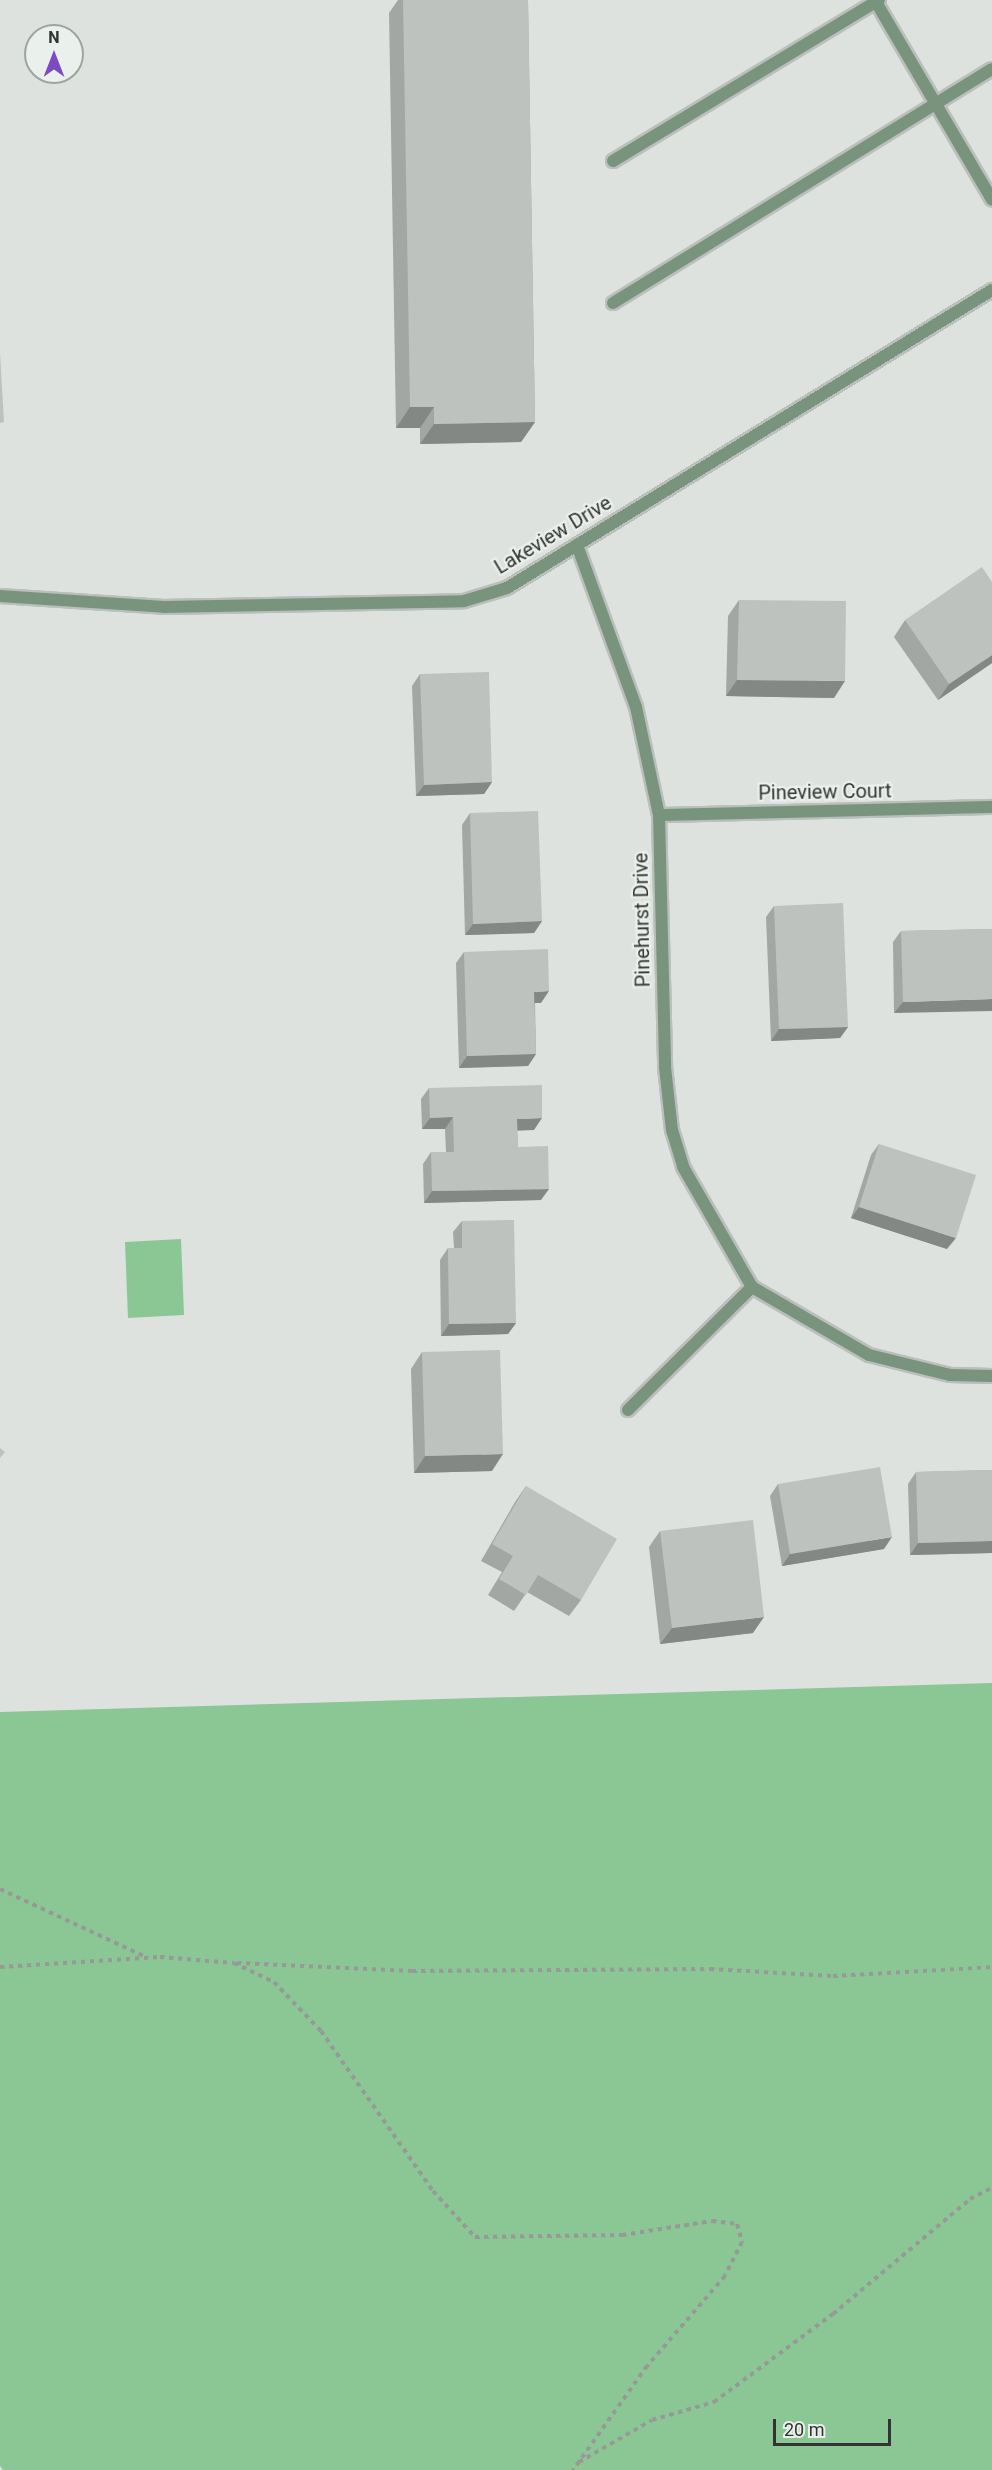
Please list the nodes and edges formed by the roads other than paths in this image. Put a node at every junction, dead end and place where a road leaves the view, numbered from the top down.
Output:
1 (878, 1) edge
2 (992, 69) edge
3 (937, 103) junction
4 (613, 161) dead end
5 (992, 200) edge
6 (992, 290) edge
7 (613, 303) dead end
8 (577, 545) junction
9 (0, 596) edge
10 (992, 807) edge
11 (659, 815) junction
12 (752, 1287) junction
13 (992, 1376) edge
14 (628, 1410) dead end

1 - 3 street
1 - 4 street
2 - 3 street
3 - 5 street
3 - 7 street
6 - 8 street, Lakeview Drive
8 - 9 street, Lakeview Drive
8 - 11 street, Pinehurst Drive
10 - 11 street, Pineview Court
11 - 12 street, Pinehurst Drive
12 - 13 street, Pinehurst Drive
12 - 14 street

